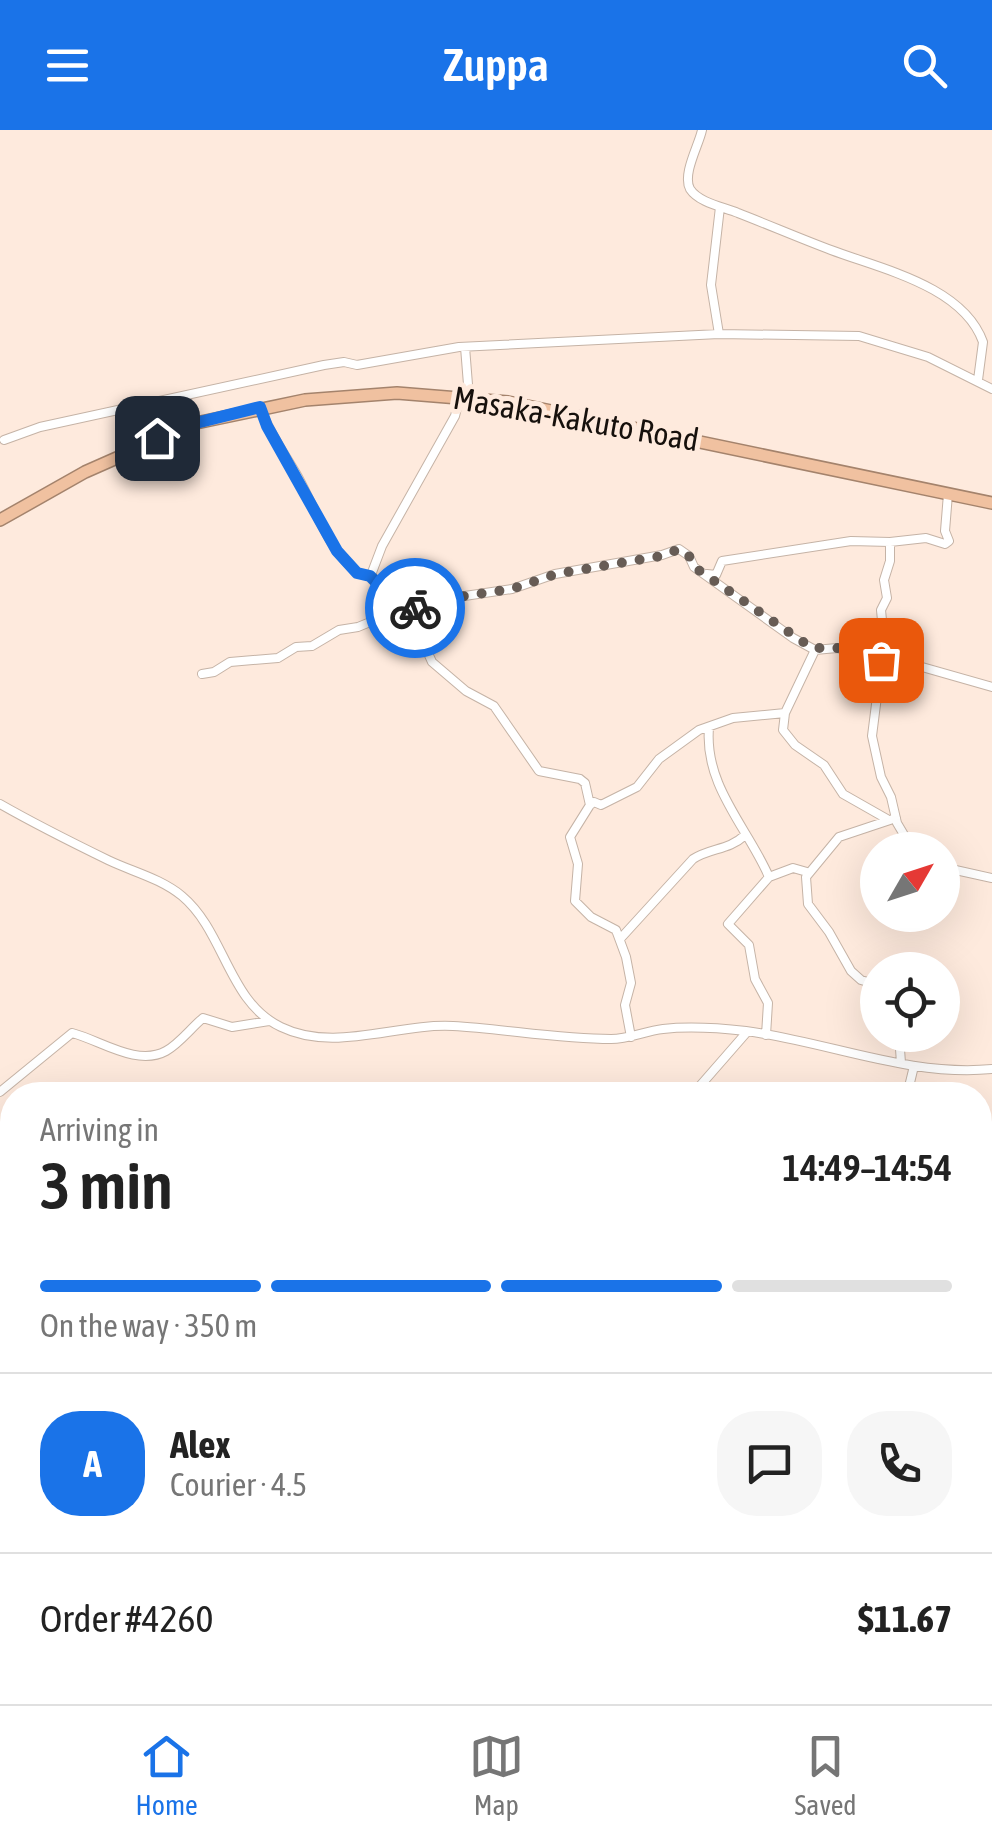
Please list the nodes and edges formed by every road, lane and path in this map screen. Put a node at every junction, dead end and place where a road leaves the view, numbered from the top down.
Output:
1 (702, 130) edge
2 (720, 207) junction
3 (718, 334) junction
4 (466, 347) junction
5 (978, 380) junction
6 (992, 389) edge
7 (464, 397) junction
8 (260, 407) junction
9 (4, 440) dead end
10 (948, 494) junction
11 (992, 503) edge
12 (0, 520) edge
13 (890, 542) junction
14 (706, 574) junction
15 (370, 576) junction
16 (410, 608) junction
17 (816, 650) junction
18 (881, 660) junction
19 (202, 674) dead end
20 (992, 687) edge
21 (784, 714) junction
22 (709, 728) junction
23 (0, 804) edge
24 (590, 805) junction
25 (892, 818) junction
26 (901, 832) edge
27 (744, 836) junction
28 (960, 871) edge
29 (807, 872) junction
30 (769, 877) junction
31 (992, 878) edge
32 (620, 938) junction
33 (860, 978) edge
34 (270, 1021) junction
35 (748, 1032) junction
36 (766, 1035) junction
37 (631, 1037) junction
38 (901, 1052) edge
39 (902, 1063) junction
40 (914, 1066) junction
41 (992, 1068) edge
42 (12, 1082) edge
43 (704, 1082) edge
44 (910, 1082) edge

1 - 2 street
2 - 3 street
2 - 5 street
3 - 4 street
3 - 5 street
4 - 7 street
4 - 9 street
5 - 6 street
7 - 8 highway, Masaka-Kakuto Road
7 - 10 highway, Masaka-Kakuto Road
7 - 15 street
8 - 12 highway, Masaka-Kakuto Road
8 - 15 street
10 - 11 highway, Masaka-Kakuto Road
10 - 13 street
13 - 14 street
13 - 18 street
14 - 16 street
14 - 17 street
15 - 16 street
16 - 19 street
16 - 24 street
17 - 18 street
17 - 21 street
18 - 20 street
18 - 25 street
21 - 22 street
21 - 25 street
22 - 24 street
22 - 27 street
23 - 34 street
24 - 32 street
25 - 26 street
25 - 29 street
27 - 30 street
27 - 32 street
28 - 31 street
29 - 30 street
29 - 33 street
30 - 36 street
32 - 37 street
34 - 37 street
34 - 42 street
35 - 36 street
35 - 37 street
35 - 43 street
36 - 39 street
38 - 39 street
39 - 40 street
40 - 41 street
40 - 44 street

